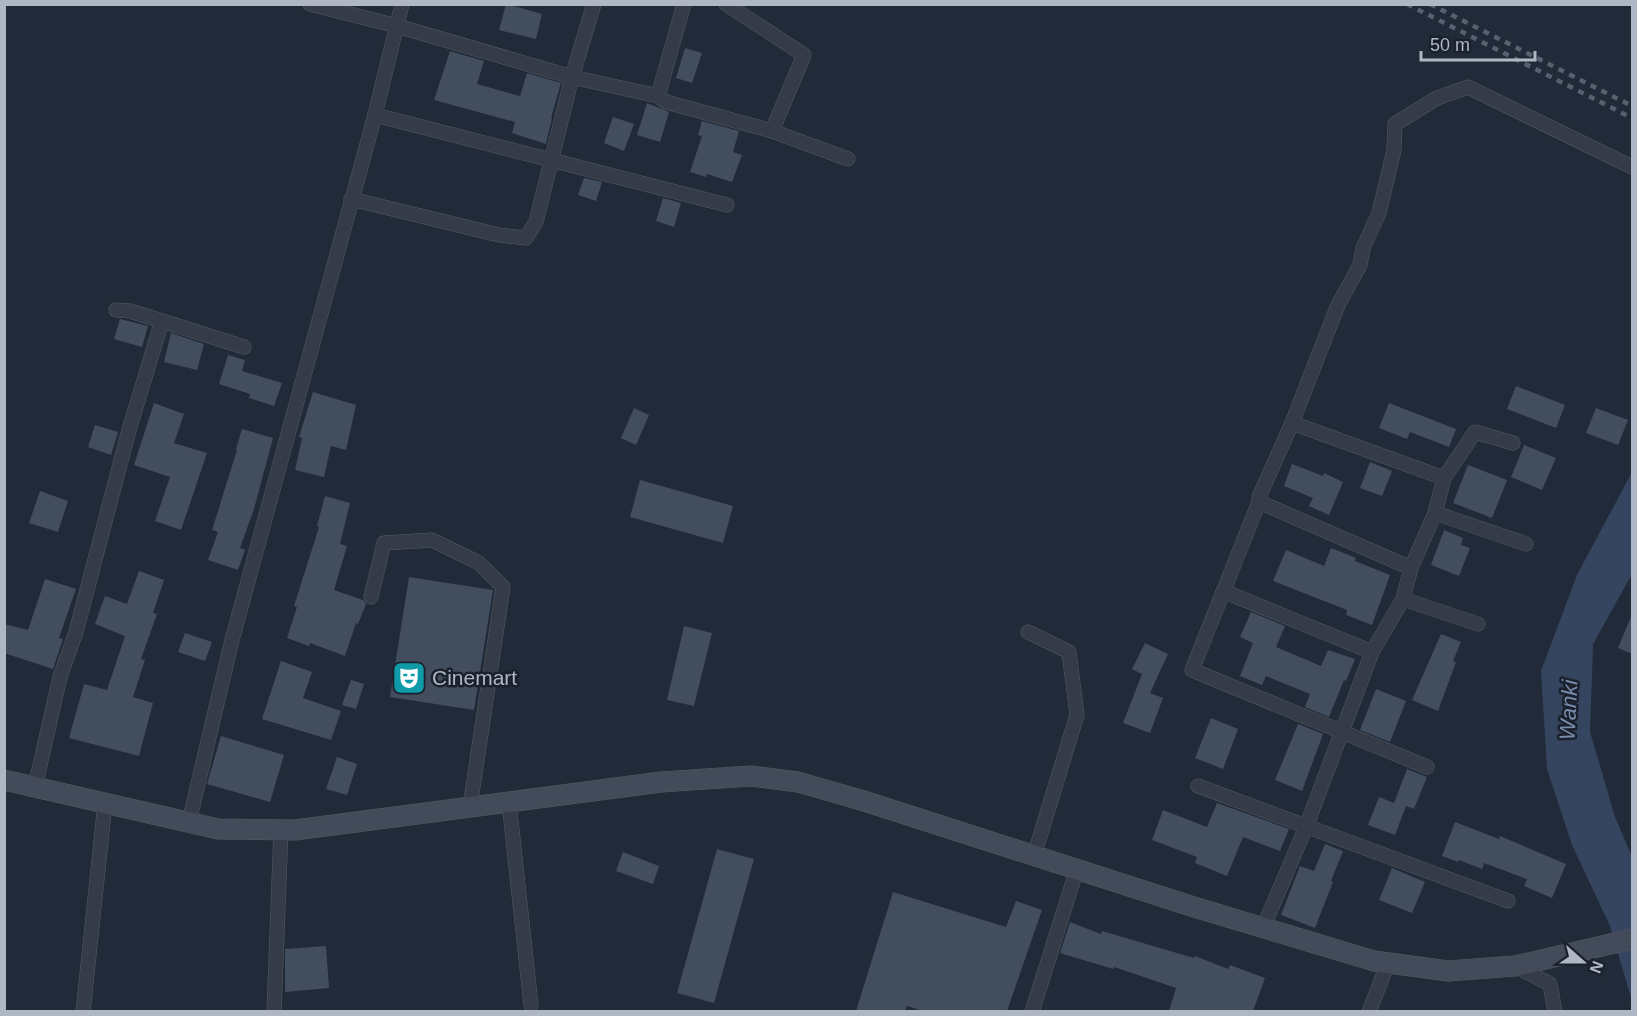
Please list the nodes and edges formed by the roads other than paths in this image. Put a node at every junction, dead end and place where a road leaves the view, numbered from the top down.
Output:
1 (310, 4) edge
2 (402, 4) edge
3 (594, 4) edge
4 (684, 4) edge
5 (726, 4) edge
6 (397, 26) junction
7 (573, 77) junction
8 (658, 96) junction
9 (375, 115) junction
10 (772, 131) junction
11 (848, 159) dead end
12 (552, 161) junction
13 (1632, 167) edge
14 (351, 199) junction
15 (727, 205) dead end
16 (116, 310) dead end
17 (162, 321) junction
18 (244, 347) dead end
19 (1292, 423) junction
20 (1513, 442) dead end
21 (1443, 478) junction
22 (1259, 502) junction
23 (1435, 513) junction
24 (1526, 544) dead end
25 (1411, 568) junction
26 (1223, 591) junction
27 (371, 597) dead end
28 (1403, 599) junction
29 (1478, 624) dead end
30 (1028, 632) dead end
31 (1372, 652) junction
32 (1342, 733) junction
33 (1427, 767) dead end
34 (4, 780) edge
35 (1198, 786) dead end
36 (35, 787) junction
37 (509, 802) junction
38 (105, 803) junction
39 (470, 807) junction
40 (189, 822) junction
41 (1306, 827) junction
42 (281, 829) junction
43 (1034, 856) junction
44 (1077, 869) junction
45 (1508, 901) dead end
46 (1263, 928) junction
47 (1632, 939) edge
48 (1388, 963) junction
49 (1515, 966) junction
50 (531, 1005) dead end
51 (83, 1011) edge
52 (274, 1011) edge
53 (1032, 1011) edge
54 (1370, 1011) edge
55 (1555, 1011) edge

1 - 6 street
2 - 6 street
3 - 7 street
4 - 8 street
5 - 10 street
6 - 7 street
6 - 9 street
7 - 8 street
7 - 12 street
8 - 10 street
9 - 12 street
9 - 14 street
10 - 11 street
12 - 14 street
12 - 15 street
13 - 19 street
14 - 40 street
16 - 17 street
17 - 18 street
17 - 36 street
19 - 21 street
19 - 22 street
20 - 21 street
21 - 23 street
22 - 25 street
22 - 26 street
23 - 24 street
23 - 25 street
25 - 28 street
26 - 31 street
26 - 32 street
27 - 39 street
28 - 29 street
28 - 31 street
30 - 43 street
31 - 32 street
32 - 33 street
32 - 41 street
34 - 36 street
35 - 41 street
36 - 38 street
37 - 39 street
37 - 43 street
37 - 50 street
38 - 40 street
38 - 51 street
39 - 42 street
40 - 42 street
41 - 45 street
41 - 46 street
42 - 52 street
43 - 44 street
44 - 46 street
44 - 53 street
46 - 48 street
47 - 49 street
48 - 49 street
48 - 54 street
49 - 55 street

